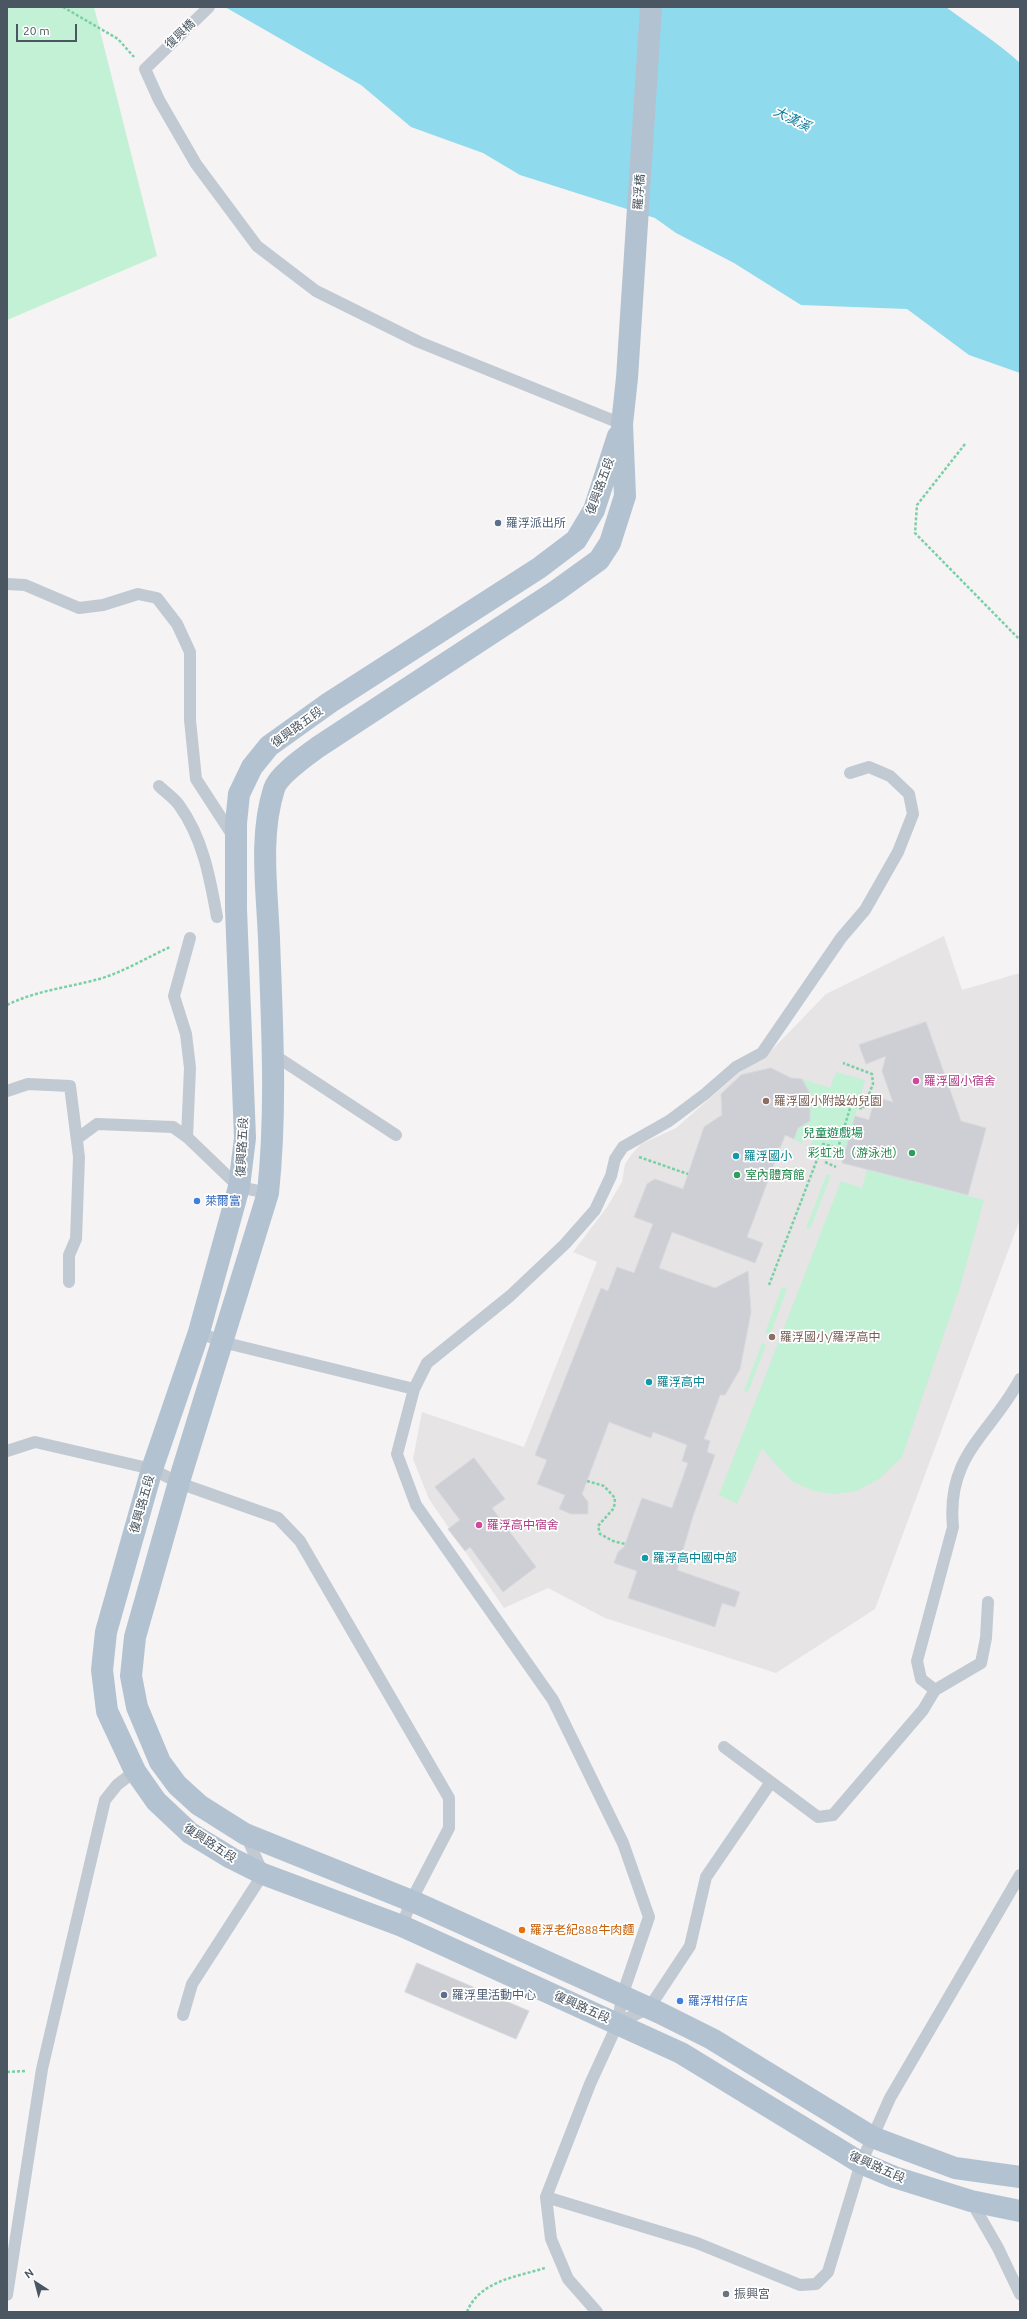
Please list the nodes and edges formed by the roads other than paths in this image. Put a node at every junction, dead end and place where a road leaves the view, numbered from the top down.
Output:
1 (209, 7) edge
2 (651, 7) edge
3 (627, 378) joint
4 (622, 424) junction
5 (7, 584) edge
6 (487, 601) junction
7 (497, 628) junction
8 (269, 746) junction
9 (291, 769) junction
10 (850, 773) dead end
11 (159, 786) dead end
12 (236, 840) junction
13 (217, 917) dead end
14 (190, 938) road end
15 (274, 1055) junction
16 (7, 1091) edge
17 (396, 1135) dead end
18 (187, 1137) junction
19 (78, 1138) junction
20 (239, 1187) junction
21 (268, 1193) junction
22 (69, 1282) dead end
23 (199, 1332) junction
24 (222, 1342) junction
25 (1020, 1379) edge
26 (414, 1389) junction
27 (7, 1451) edge
28 (152, 1469) junction
29 (179, 1483) junction
30 (988, 1602) dead end
31 (935, 1690) junction
32 (724, 1747) dead end
33 (135, 1772) junction
34 (771, 1782) junction
35 (245, 1834) junction
36 (263, 1874) junction
37 (1020, 1875) edge
38 (411, 1901) junction
39 (402, 1926) junction
40 (622, 1996) junction
41 (650, 2008) junction
42 (183, 2015) dead end
43 (618, 2023) junction
44 (872, 2136) junction
45 (861, 2163) junction
46 (1020, 2177) edge
47 (546, 2197) junction
48 (971, 2201) junction
49 (1020, 2211) edge
50 (1020, 2294) edge
51 (7, 2295) edge
52 (597, 2312) edge

1 - 4 lane, 復興橋
2 - 3 main road, 羅浮橋
3 - 4 main road, 復興路五段
4 - 6 main road, 復興路五段
4 - 7 main road, 復興路五段
5 - 12 lane
6 - 7 main road
6 - 8 main road, 復興路五段
7 - 9 main road, 復興路五段
8 - 9 main road
8 - 12 main road, 復興路五段
9 - 15 main road, 復興路五段
10 - 26 lane
11 - 13 lane
12 - 20 main road, 復興路五段
14 - 18 lane
15 - 17 lane
15 - 21 main road, 復興路五段
16 - 19 lane
18 - 19 lane
18 - 20 lane
19 - 22 lane
20 - 21 lane
20 - 23 main road, 復興路五段
21 - 24 main road, 復興路五段
23 - 24 lane
23 - 28 main road, 復興路五段
24 - 26 lane
24 - 29 main road, 復興路五段
25 - 31 lane
26 - 40 lane
27 - 28 lane
28 - 29 lane
28 - 33 main road, 復興路五段
29 - 35 main road, 復興路五段
29 - 38 lane
30 - 31 lane
31 - 34 lane
32 - 34 lane
33 - 36 main road, 復興路五段
33 - 51 lane
34 - 41 lane
35 - 36 lane
35 - 38 main road, 復興路五段
36 - 39 main road, 復興路五段
36 - 42 lane
37 - 44 lane
38 - 39 lane
38 - 40 main road, 復興路五段
39 - 43 main road, 復興路五段
40 - 41 main road, 復興路五段
40 - 43 lane
41 - 43 lane
41 - 44 main road, 復興路五段
43 - 45 main road, 復興路五段
43 - 47 lane
44 - 45 lane
44 - 46 main road, 復興路五段
45 - 47 lane
45 - 48 main road, 復興路五段
47 - 52 lane
48 - 49 main road, 復興路五段
48 - 50 lane

